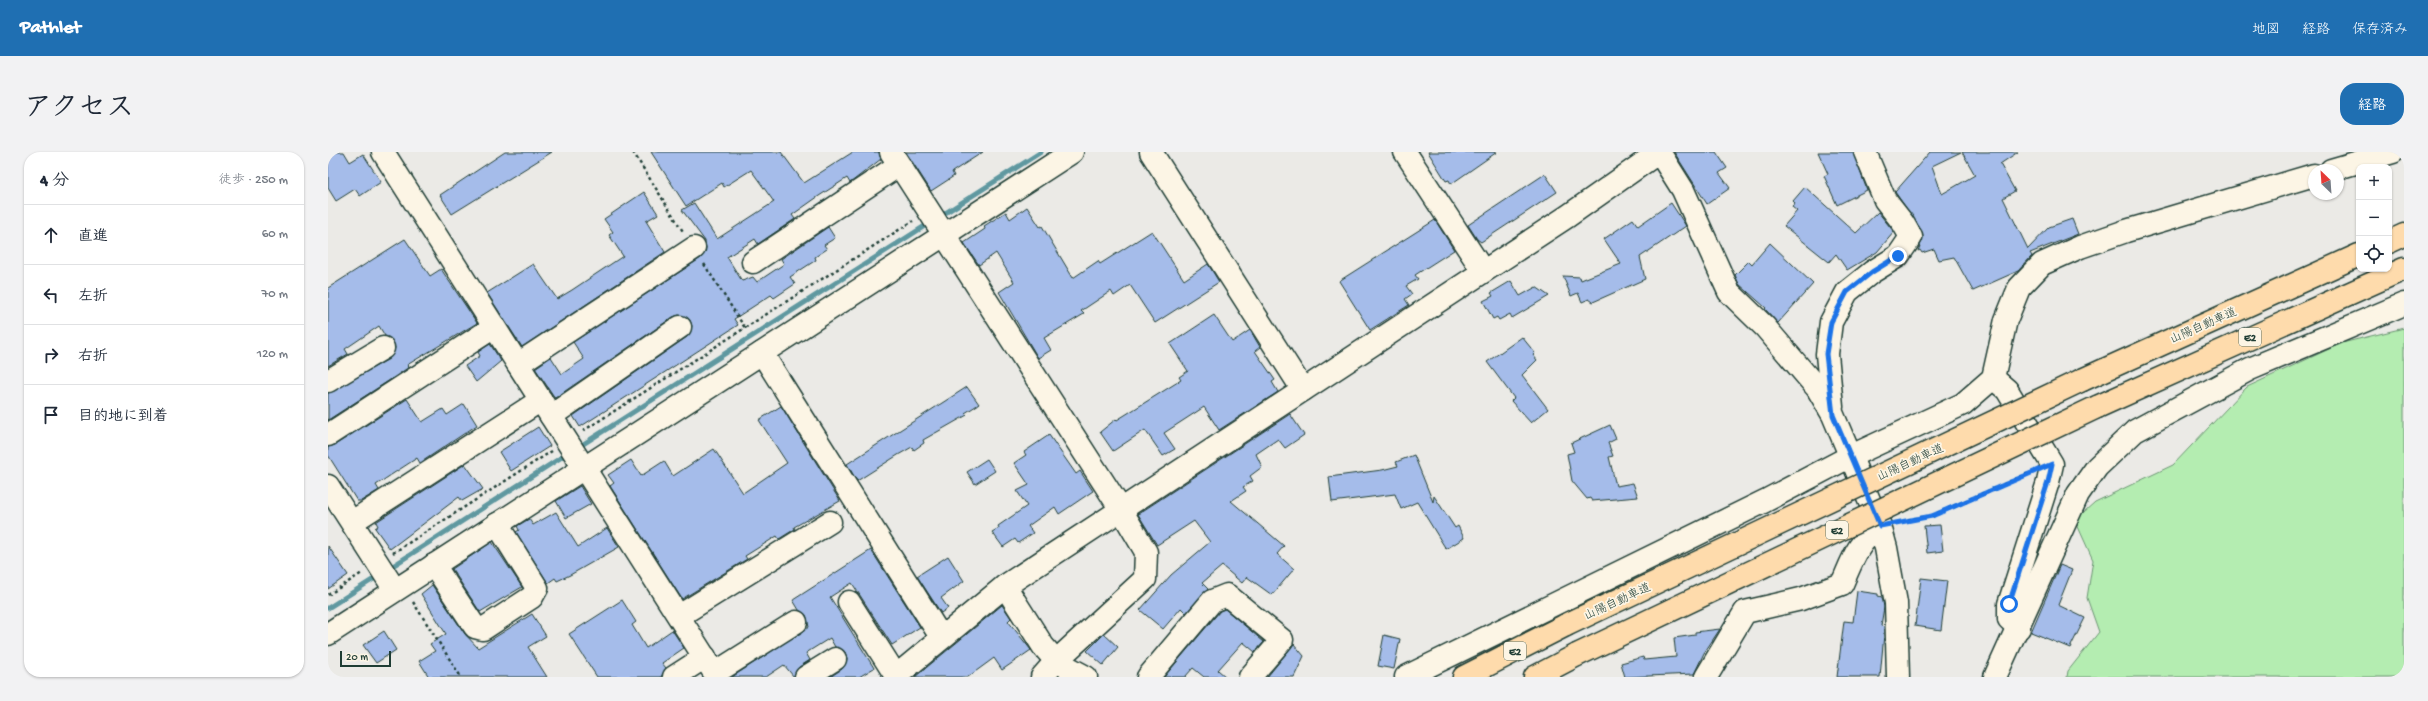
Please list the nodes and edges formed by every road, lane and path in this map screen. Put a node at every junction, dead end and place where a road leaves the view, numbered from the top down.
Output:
1 (383, 152) edge
2 (1072, 152) edge
3 (1151, 152) edge
4 (1405, 152) edge
5 (1659, 152) edge
6 (1865, 152) edge
7 (2392, 152) edge
8 (895, 158) edge
9 (2344, 166) edge
10 (2308, 177) edge
11 (936, 223) junction
12 (2404, 235) edge
13 (2392, 241) edge
14 (694, 248) dead end
15 (2356, 256) edge
16 (753, 262) dead end
17 (2404, 269) edge
18 (1483, 271) junction
19 (2404, 304) edge
20 (494, 327) junction
21 (680, 327) dead end
22 (383, 348) dead end
23 (762, 353) junction
24 (518, 364) junction
25 (1993, 378) junction
26 (328, 381) edge
27 (1303, 390) junction
28 (546, 408) junction
29 (1833, 415) junction
30 (328, 435) edge
31 (574, 453) junction
32 (1849, 457) junction
33 (2052, 464) junction
34 (328, 486) edge
35 (1120, 508) junction
36 (352, 522) junction
37 (830, 522) dead end
38 (497, 524) junction
39 (1880, 526) junction
40 (434, 565) junction
41 (389, 577) junction
42 (1005, 586) junction
43 (328, 595) edge
44 (850, 602) dead end
45 (679, 616) junction
46 (796, 622) dead end
47 (2019, 628) junction
48 (328, 634) edge
49 (941, 637) junction
50 (835, 659) dead end
51 (1056, 660) junction
52 (712, 669) edge
53 (461, 677) edge
54 (674, 677) edge
55 (806, 677) edge
56 (895, 677) edge
57 (1042, 677) edge
58 (1086, 677) edge
59 (1148, 677) edge
60 (1250, 677) edge
61 (1406, 677) edge
62 (1464, 677) edge
63 (1535, 677) edge
64 (1706, 677) edge
65 (1898, 677) edge
66 (1995, 677) edge

1 - 20 street
2 - 11 street
3 - 27 street
4 - 18 street
5 - 18 street
5 - 29 street
6 - 29 street
7 - 9 street
8 - 11 street
8 - 16 street
10 - 25 street
11 - 23 street
11 - 31 path
11 - 35 street
12 - 13 highway
14 - 24 street
15 - 62 highway, 山陽自動車道 / E2, bridge
17 - 63 highway, E2, bridge
18 - 27 street
19 - 47 street
20 - 24 street
20 - 30 street
21 - 28 street
22 - 26 street
23 - 31 street
23 - 49 street
24 - 28 street
25 - 32 street
25 - 33 street
27 - 35 street
28 - 31 street
28 - 36 street
29 - 32 street
31 - 38 street
31 - 41 path
31 - 45 street
32 - 39 street
32 - 61 street
33 - 39 path
33 - 47 street
34 - 36 street
35 - 42 street
35 - 51 street
36 - 41 street
37 - 45 street
38 - 40 street
38 - 40 street
39 - 64 street
39 - 65 street
40 - 41 street
41 - 43 path
41 - 48 street
41 - 53 path
42 - 49 street
42 - 51 street
44 - 56 street
45 - 52 street
46 - 52 street
47 - 66 street
49 - 56 street
50 - 55 street
51 - 57 street
51 - 58 street
52 - 54 street
59 - 60 street

